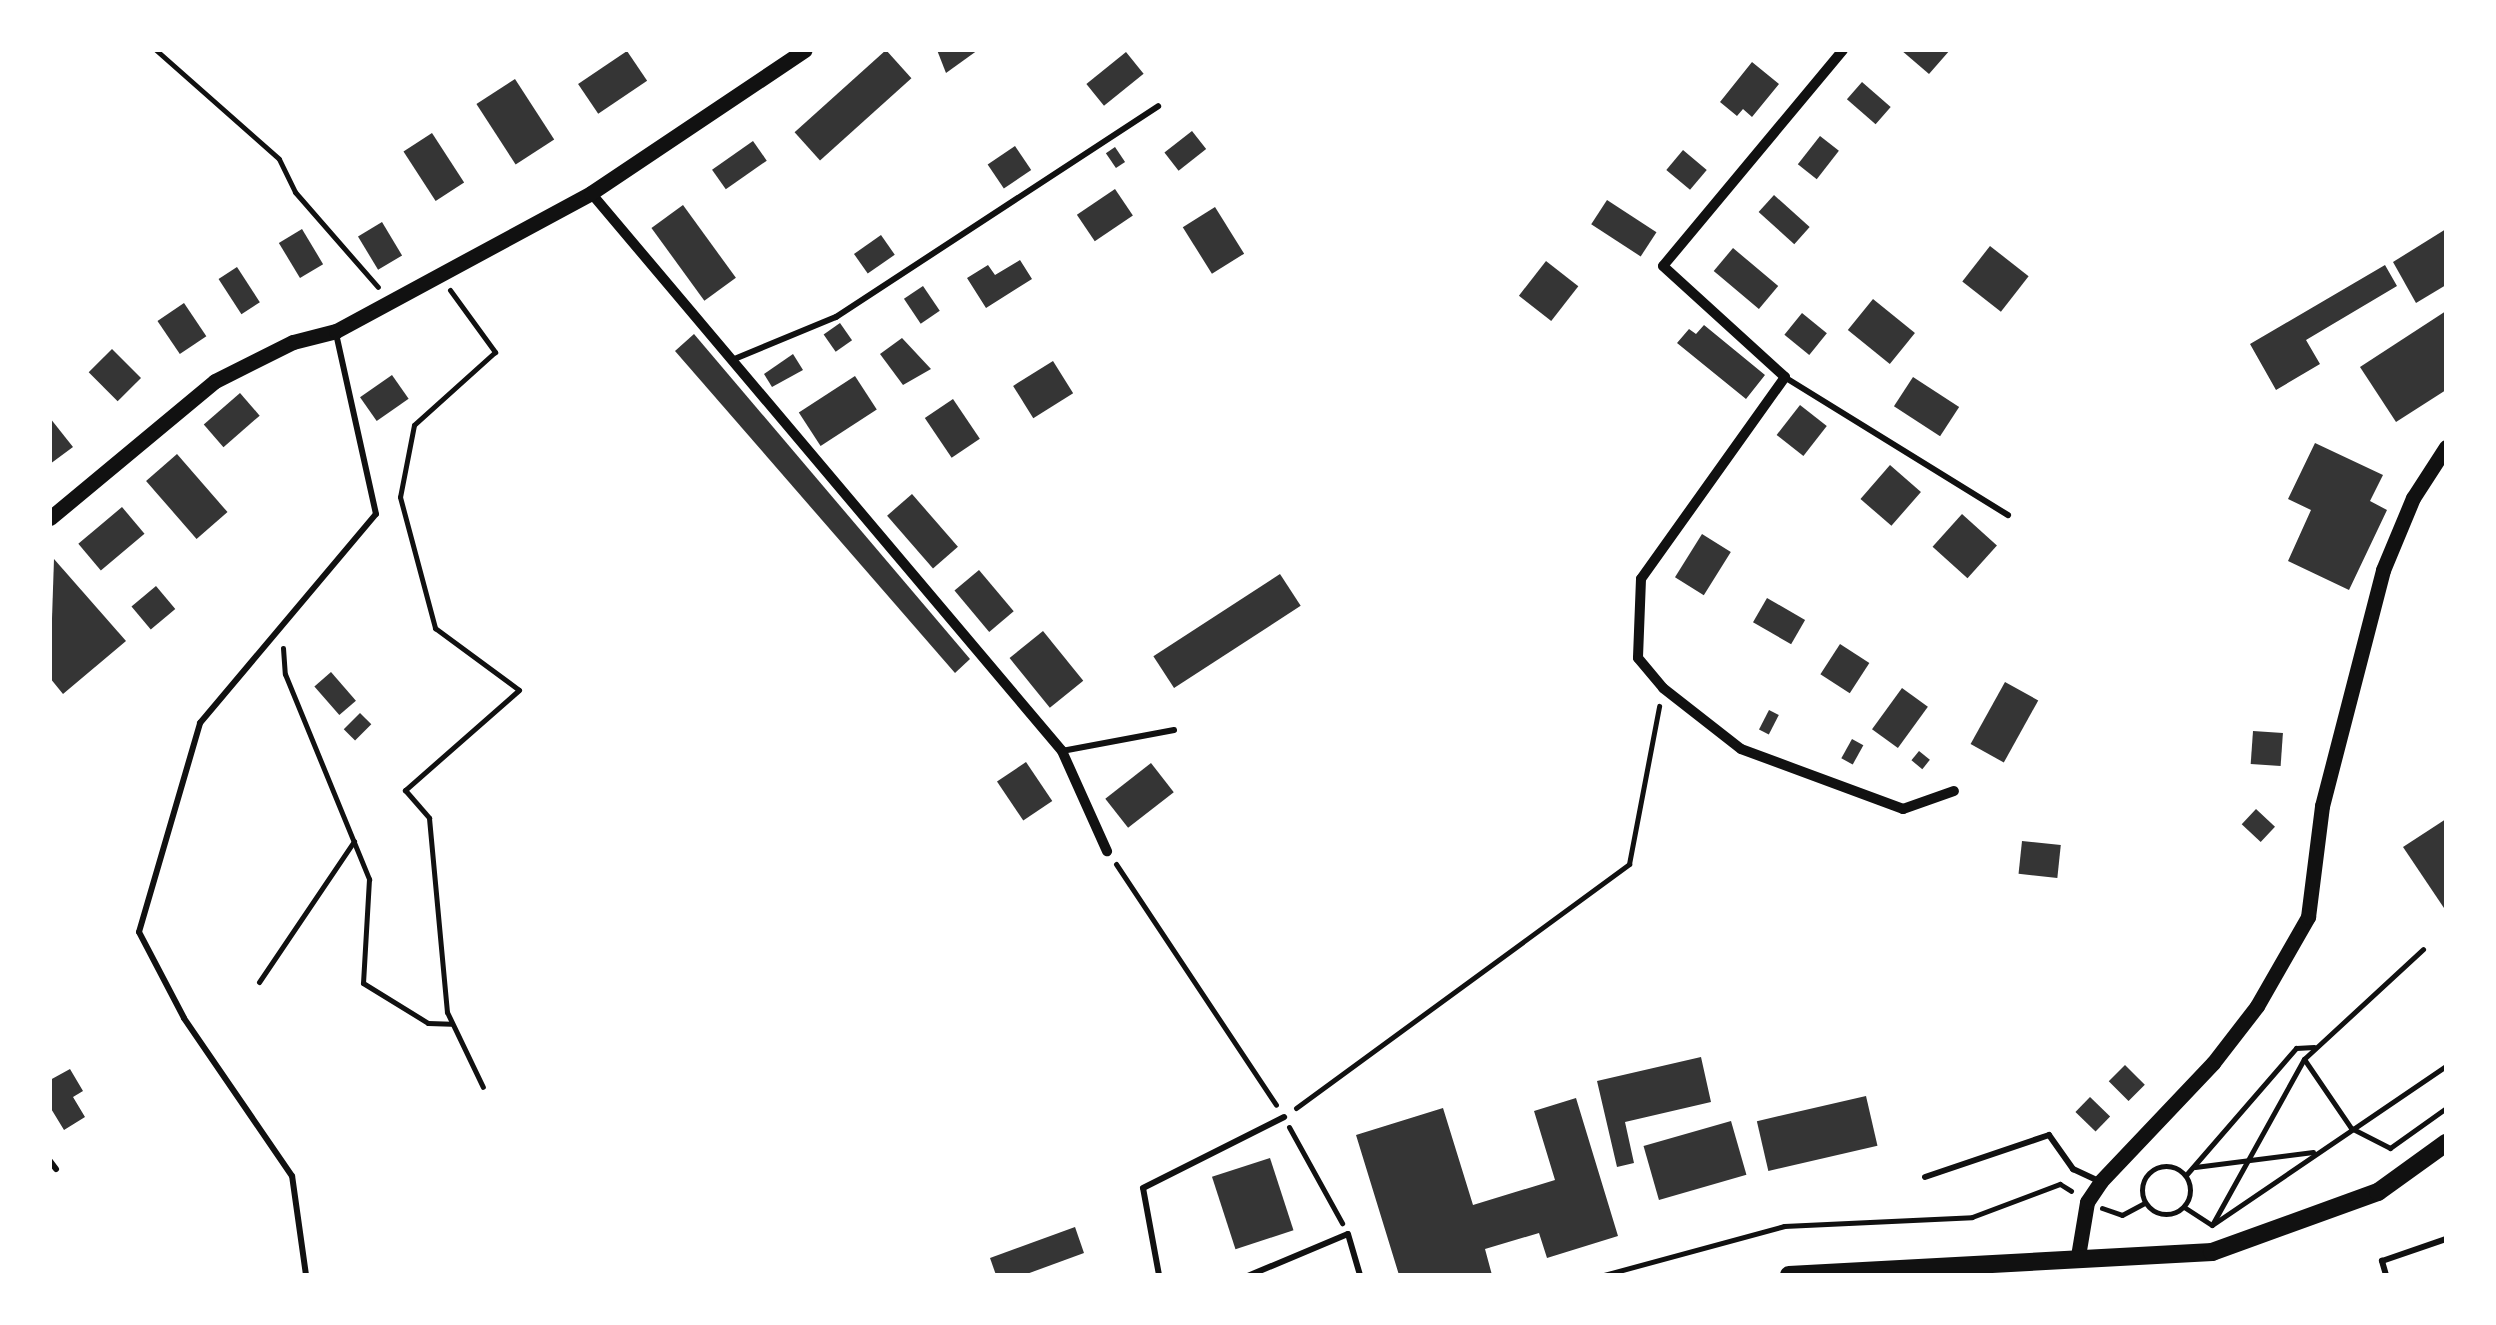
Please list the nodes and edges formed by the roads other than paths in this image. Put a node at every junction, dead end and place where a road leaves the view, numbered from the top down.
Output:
1 (805, 50) edge
2 (1843, 50) edge
3 (1158, 106) dead end
4 (590, 194) junction
5 (336, 332) junction
6 (732, 360) junction
7 (1784, 377) junction
8 (2446, 447) edge
9 (2008, 514) dead end
10 (50, 518) edge
11 (1174, 730) dead end
12 (1062, 751) junction
13 (1954, 791) dead end
14 (1107, 850) road end
15 (1284, 1117) road end
16 (2446, 1143) edge
17 (50, 1161) edge
18 (56, 1169) dead end
19 (1925, 1177) dead end
20 (2101, 1182) junction
21 (2446, 1240) edge
22 (2078, 1256) junction
23 (306, 1275) edge
24 (1158, 1275) edge
25 (1250, 1275) edge
26 (1360, 1275) edge
27 (1789, 1275) edge
28 (2080, 1275) edge
29 (2386, 1275) edge

1 - 4 street
2 - 7 street
3 - 6 lane
4 - 5 street
4 - 6 street
5 - 10 street
5 - 23 lane
6 - 12 street
7 - 9 lane
7 - 13 street
8 - 20 street
11 - 12 lane
12 - 14 street
15 - 24 lane
16 - 22 main road
17 - 18 lane
19 - 20 lane
20 - 22 street
21 - 29 lane
22 - 27 main road
22 - 28 lane
25 - 26 lane

